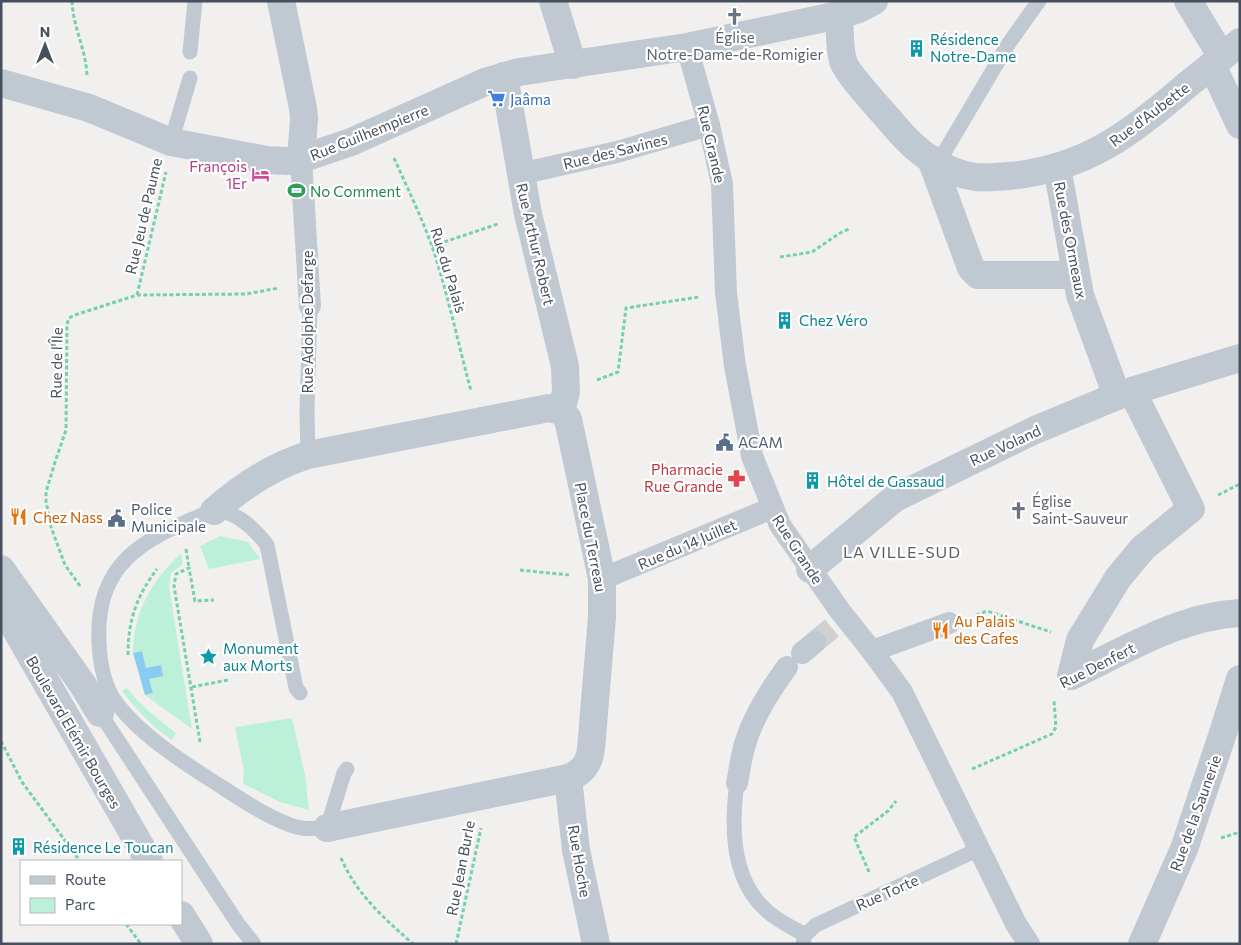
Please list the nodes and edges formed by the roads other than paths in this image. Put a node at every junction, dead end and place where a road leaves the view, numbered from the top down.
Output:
1 (195, 1) edge
2 (281, 1) edge
3 (553, 1) edge
4 (874, 1) edge
5 (1039, 1) edge
6 (1188, 1) edge
7 (839, 16) junction
8 (687, 47) junction
9 (190, 52) dead end
10 (1224, 54) edge
11 (573, 65) junction
12 (504, 76) junction
13 (190, 78) dead end
14 (1, 83) edge
15 (1240, 125) edge
16 (709, 126) junction
17 (171, 142) junction
18 (301, 160) junction
19 (934, 161) junction
20 (1057, 167) junction
21 (520, 174) junction
22 (1076, 275) junction
23 (310, 306) joint
24 (1240, 358) edge
25 (1125, 394) junction
26 (564, 401) junction
27 (308, 455) junction
28 (772, 508) junction
29 (214, 511) junction
30 (1, 569) edge
31 (810, 569) junction
32 (602, 579) junction
33 (1, 602) edge
34 (1240, 613) edge
35 (949, 623) road end
36 (872, 652) junction
37 (802, 654) tunnel mouth
38 (1071, 676) joint
39 (1240, 679) edge
40 (300, 693) dead end
41 (100, 701) junction
42 (347, 769) dead end
43 (568, 778) junction
44 (737, 783) joint
45 (327, 828) junction
46 (979, 849) junction
47 (148, 860) edge
48 (182, 917) edge
49 (804, 939) edge
50 (199, 944) edge
51 (254, 944) edge
52 (596, 944) edge
53 (1029, 944) edge
54 (1142, 944) edge

1 - 9 lane
2 - 18 street
3 - 11 street
4 - 7 street, Rue Guilhempierre
5 - 19 lane
6 - 10 street
7 - 8 street, Rue Guilhempierre
7 - 19 street, Rue d'Aubette
8 - 11 street, Rue Guilhempierre
8 - 16 street, Rue Grande
10 - 15 street
10 - 20 street, Rue d'Aubette
11 - 12 street, Rue Guilhempierre
12 - 18 street, Rue Guilhempierre
12 - 21 street, Rue Arthur Robert
13 - 17 lane
14 - 17 street, Rue Guilhempierre
16 - 21 street, Rue des Savines
16 - 28 street, Rue Grande
17 - 18 street, Rue Guilhempierre
18 - 23 street, Rue Adolphe Defarge
19 - 20 street, Rue d'Aubette
19 - 22 street
20 - 22 street, Rue des Ormeaux
21 - 26 street, Rue Arthur Robert
22 - 25 street, Rue des Ormeaux
23 - 27 lane, Rue Adolphe Defarge
24 - 25 street, Rue Voland
25 - 31 street, Rue Voland
25 - 38 street, Rue des Ormeaux
26 - 27 street
26 - 32 street, Place du Terreau
27 - 29 street
28 - 31 street, Rue Grande
28 - 32 street, Rue du 14 Juillet
29 - 40 lane
29 - 41 lane
30 - 41 street
31 - 36 street, Rue Grande
32 - 43 street, Place du Terreau
33 - 47 street, Boulevard Elémir Bourges
34 - 38 street, Rue Denfert
35 - 36 street
36 - 46 street, Rue Grande
37 - 44 street
39 - 54 street, Rue de la Saunerie
41 - 45 lane
41 - 51 lane
42 - 45 lane
43 - 45 street, Place du Terreau
43 - 52 street, Rue Hoche
44 - 49 lane
46 - 49 lane, Rue Torte
46 - 53 street, Rue Grande
48 - 50 street

